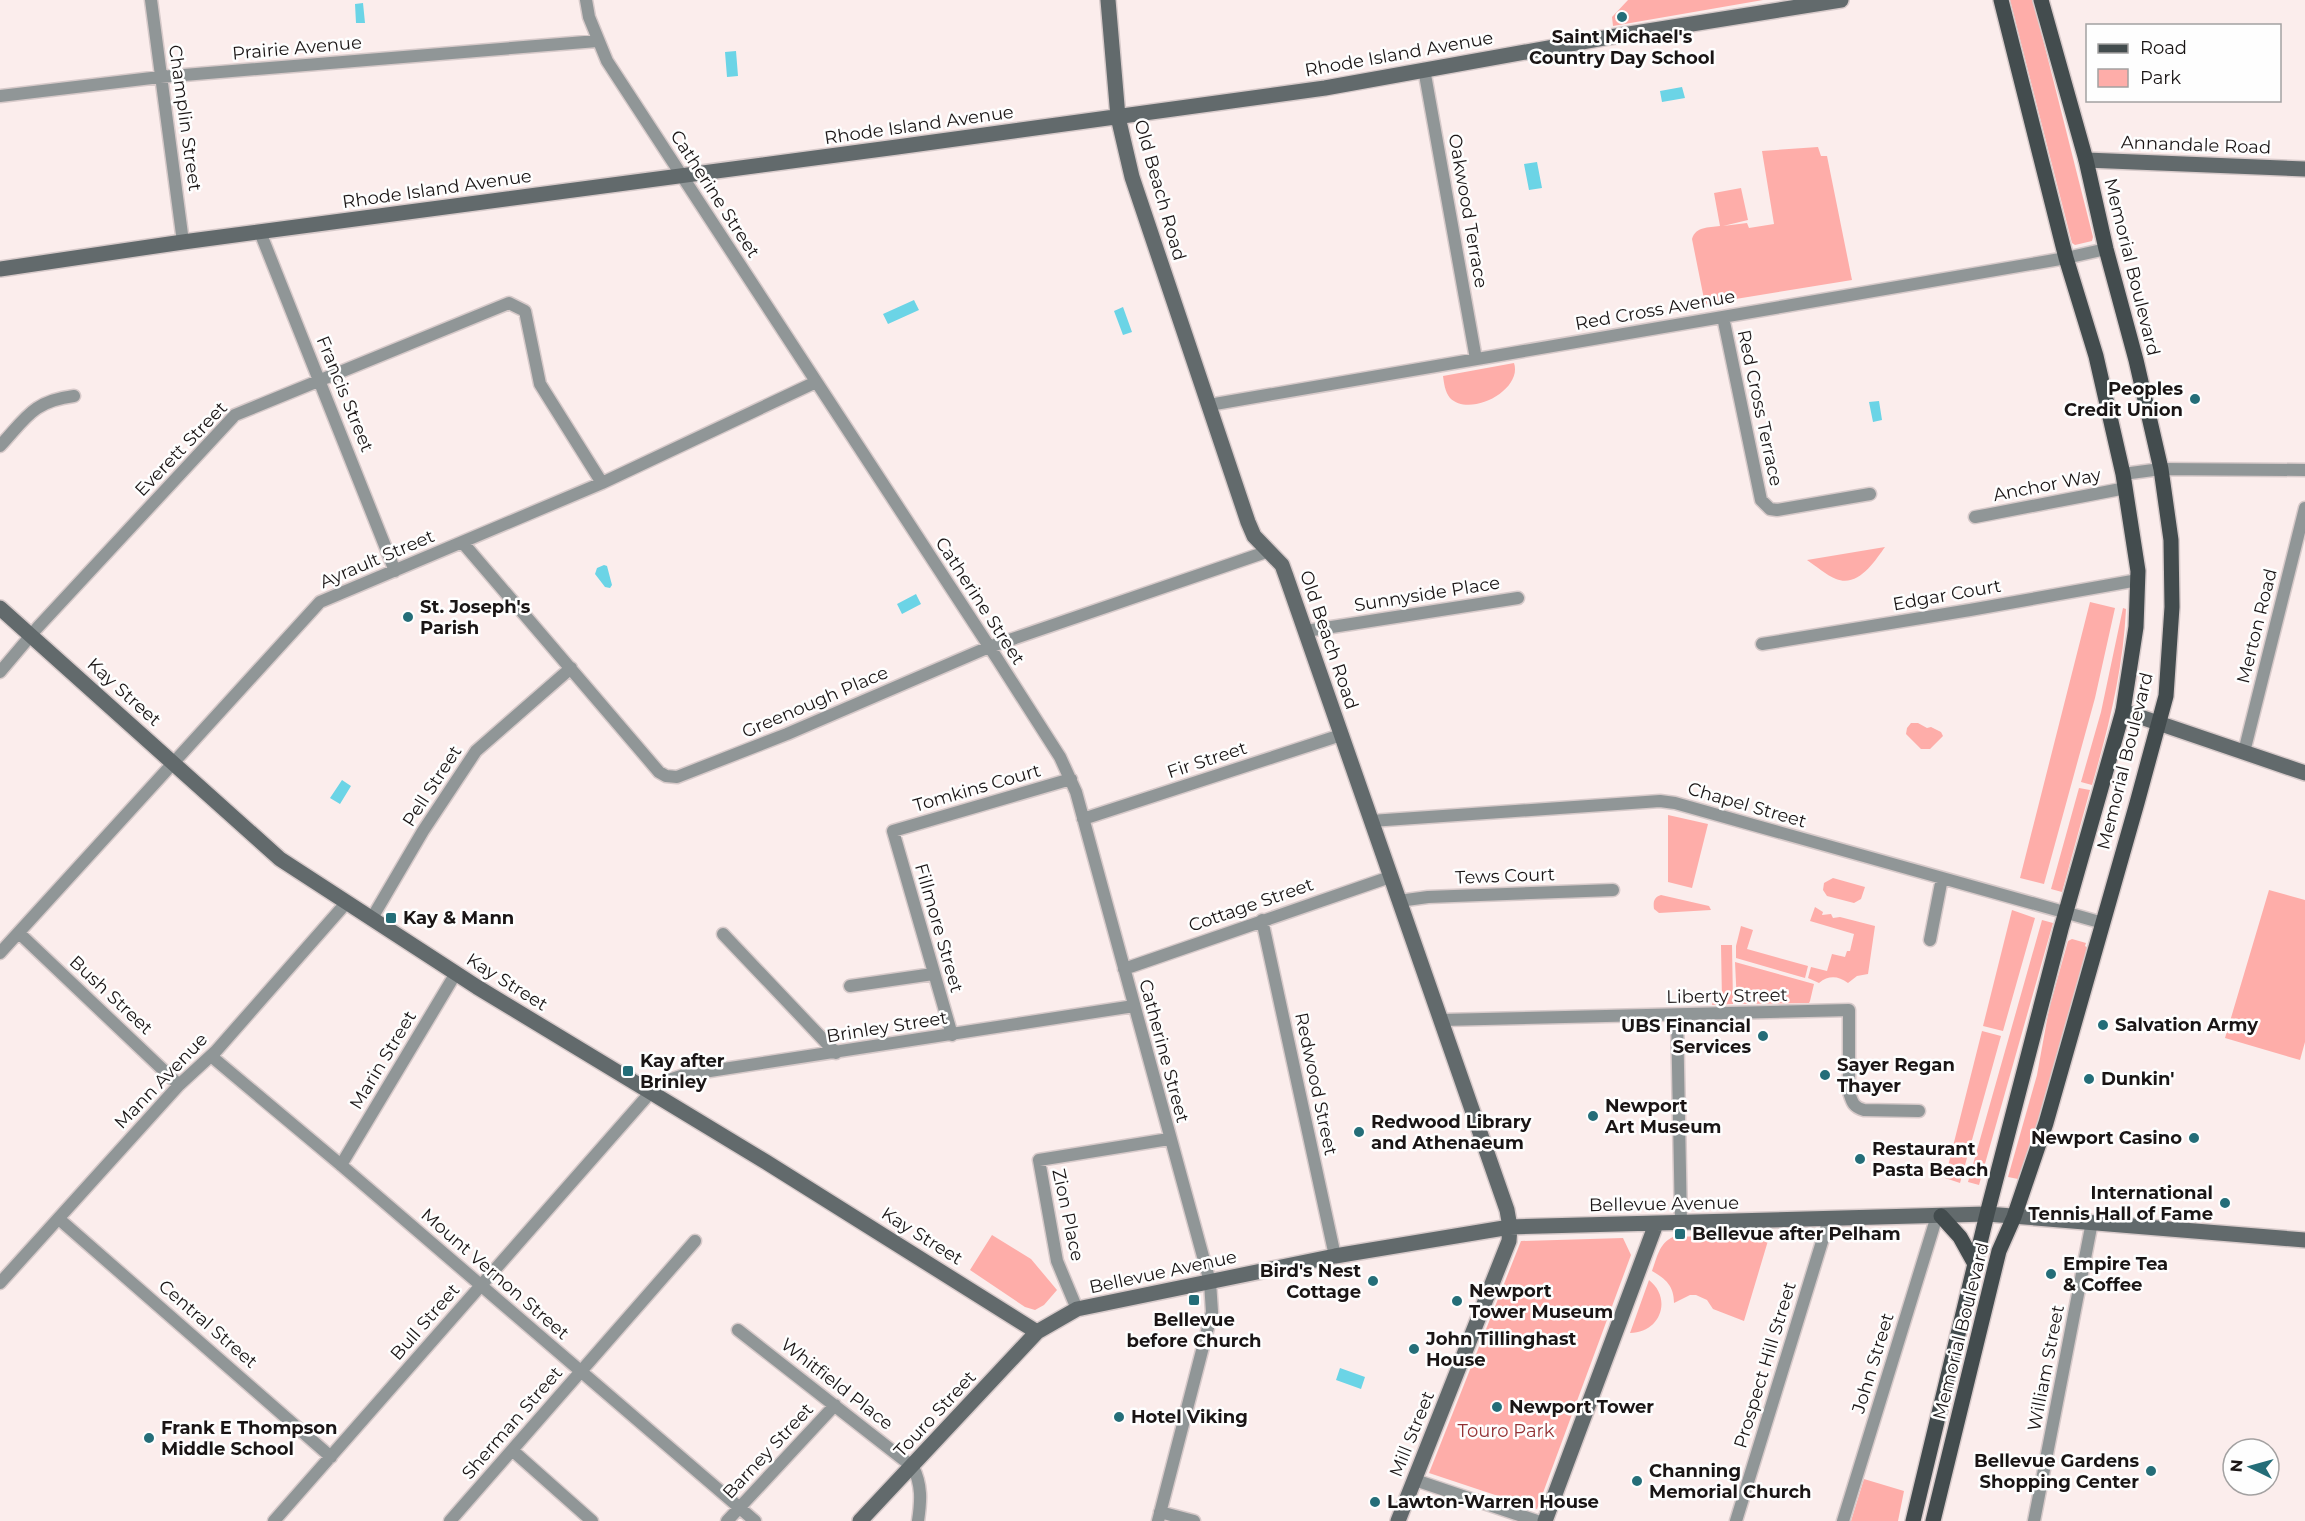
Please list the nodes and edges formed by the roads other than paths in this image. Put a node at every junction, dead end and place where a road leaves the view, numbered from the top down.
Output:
1 (151, 0) edge
2 (586, 0) edge
3 (1108, 0) edge
4 (1841, 0) edge
5 (2001, 0) edge
6 (2041, 0) edge
7 (597, 41) junction
8 (1424, 69) junction
9 (160, 77) junction
10 (0, 96) edge
11 (1118, 117) junction
12 (2086, 160) junction
13 (2305, 169) edge
14 (682, 175) junction
15 (260, 232) junction
16 (183, 242) junction
17 (2106, 249) junction
18 (2066, 258) junction
19 (0, 269) edge
20 (1723, 317) junction
21 (1476, 359) junction
22 (320, 380) junction
23 (816, 382) junction
24 (74, 396) dead end
25 (1209, 405) junction
26 (0, 446) edge
27 (2161, 469) junction
28 (2305, 470) edge
29 (2124, 481) junction
30 (602, 483) junction
31 (1870, 494) dead end
32 (2305, 508) edge
33 (1975, 517) dead end
34 (463, 543) junction
35 (1269, 551) junction
36 (395, 571) junction
37 (2138, 580) junction
38 (1518, 598) dead end
39 (0, 608) edge
40 (1306, 631) junction
41 (30, 636) junction
42 (1762, 644) dead end
43 (989, 647) junction
44 (571, 668) junction
45 (0, 672) edge
46 (2123, 711) junction
47 (2159, 722) junction
48 (1341, 735) junction
49 (2244, 752) junction
50 (173, 764) junction
51 (2305, 773) edge
52 (1071, 779) junction
53 (1083, 819) junction
54 (1371, 821) junction
55 (893, 831) joint
56 (1390, 877) junction
57 (1942, 878) junction
58 (1613, 890) dead end
59 (1399, 901) junction
60 (347, 903) junction
61 (2066, 913) junction
62 (372, 918) junction
63 (1262, 920) junction
64 (2103, 923) junction
65 (19, 933) junction
66 (723, 934) dead end
67 (1930, 940) dead end
68 (0, 953) edge
69 (1124, 969) junction
70 (456, 973) junction
71 (933, 974) junction
72 (850, 987) dead end
73 (1134, 1006) junction
74 (1677, 1015) junction
75 (1442, 1020) junction
76 (952, 1035) junction
77 (836, 1053) junction
78 (211, 1056) junction
79 (178, 1084) junction
80 (650, 1093) junction
81 (1919, 1111) dead end
82 (1169, 1139) junction
83 (341, 1165) junction
84 (1987, 1214) junction
85 (1939, 1216) junction
86 (2014, 1217) junction
87 (59, 1219) junction
88 (1829, 1219) junction
89 (2092, 1222) junction
90 (1680, 1223) junction
91 (1656, 1224) junction
92 (1510, 1227) junction
93 (2305, 1240) edge
94 (695, 1241) dead end
95 (1335, 1256) junction
96 (1976, 1264) junction
97 (1210, 1282) junction
98 (0, 1283) edge
99 (480, 1286) junction
100 (1077, 1309) junction
101 (738, 1330) dead end
102 (1037, 1332) junction
103 (581, 1371) junction
104 (836, 1405) junction
105 (512, 1450) junction
106 (331, 1457) junction
107 (913, 1467) junction
108 (1415, 1480) junction
109 (739, 1507) junction
110 (1159, 1516) edge
111 (274, 1521) edge
112 (450, 1521) edge
113 (592, 1521) edge
114 (727, 1521) edge
115 (755, 1521) edge
116 (860, 1521) edge
117 (918, 1521) edge
118 (1194, 1521) edge
119 (1398, 1521) edge
120 (1536, 1521) edge
121 (1545, 1521) edge
122 (1736, 1521) edge
123 (1843, 1521) edge
124 (1913, 1521) edge
125 (1933, 1521) edge
126 (2034, 1521) edge

1 - 9 street, Champlin Street
2 - 7 street, Catherine Street
3 - 11 street, Old Beach Road
4 - 8 street, Rhode Island Avenue
5 - 18 main road, Memorial Boulevard
6 - 12 main road, Memorial Boulevard
7 - 9 street, Prairie Avenue
7 - 14 street, Catherine Street
8 - 11 street, Rhode Island Avenue
8 - 21 street, Oakwood Terrace
9 - 10 street, Prairie Avenue
9 - 16 street, Champlin Street
11 - 14 street, Rhode Island Avenue
11 - 25 street, Old Beach Road
12 - 13 street, Annandale Road
12 - 17 main road, Memorial Boulevard
14 - 15 street, Rhode Island Avenue
14 - 23 street, Catherine Street
15 - 16 street, Rhode Island Avenue
15 - 22 street, Francis Street
16 - 19 street, Rhode Island Avenue
17 - 18 street, Red Cross Avenue
17 - 27 main road, Memorial Boulevard
18 - 20 street, Red Cross Avenue
18 - 29 main road, Memorial Boulevard
20 - 21 street, Red Cross Avenue
20 - 31 street, Red Cross Terrace
21 - 25 street, Red Cross Avenue
22 - 30 street, Everett Street
22 - 36 street, Francis Street
22 - 41 street, Everett Street
23 - 30 street, Ayrault Street
23 - 43 street, Catherine Street
24 - 26 street
25 - 35 street, Old Beach Road
27 - 28 street, Anchor Way
27 - 29 street, Anchor Way
27 - 47 main road, Memorial Boulevard
29 - 33 street, Anchor Way
29 - 37 main road, Memorial Boulevard
30 - 34 street, Ayrault Street
32 - 49 street, Merton Road
34 - 36 street, Ayrault Street
34 - 44 street, Greenough Place
35 - 40 street, Old Beach Road
35 - 43 street, Greenough Place
36 - 50 street, Ayrault Street
37 - 42 street, Edgar Court
37 - 46 main road, Memorial Boulevard
38 - 40 street, Sunnyside Place
39 - 41 street, Kay Street
40 - 48 street, Old Beach Road
41 - 45 street, Everett Street
41 - 50 street, Kay Street
43 - 44 street, Greenough Place
43 - 52 street, Catherine Street
44 - 62 street, Pell Street
46 - 47 street
46 - 61 main road, Memorial Boulevard
47 - 49 street
47 - 64 main road, Memorial Boulevard
48 - 53 street, Fir Street
48 - 54 street, Old Beach Road
49 - 51 street
50 - 60 street, Kay Street
50 - 65 street, Ayrault Street
52 - 53 street, Catherine Street
52 - 55 street, Tomkins Court
53 - 69 street, Catherine Street
54 - 56 street, Old Beach Road
54 - 57 street, Chapel Street
55 - 71 street, Fillmore Street
56 - 59 street, Old Beach Road
56 - 63 street, Cottage Street
57 - 61 street, Chapel Street
57 - 67 street
58 - 59 street, Tews Court
59 - 75 street, Old Beach Road
60 - 62 street, Kay Street
60 - 78 street, Mann Avenue
61 - 64 street, Chapel Street
61 - 84 main road, Memorial Boulevard
62 - 70 street, Kay Street
63 - 69 street, Cottage Street
63 - 95 street, Redwood Street
64 - 86 main road, Memorial Boulevard
65 - 68 street, Ayrault Street
65 - 79 street, Bush Street
66 - 77 street
69 - 73 street, Catherine Street
70 - 80 street, Kay Street
70 - 83 street, Marin Street
71 - 72 street
71 - 76 street, Fillmore Street
73 - 76 street, Brinley Street
73 - 82 street, Catherine Street
74 - 75 street, Liberty Street
74 - 81 street, Liberty Street
74 - 90 street
75 - 92 street, Old Beach Road
76 - 77 street, Brinley Street
77 - 80 street, Brinley Street
78 - 79 street, Mann Avenue
78 - 83 street, Mount Vernon Street
79 - 87 street, Mann Avenue
80 - 99 street, Bull Street
80 - 102 street, Kay Street
82 - 97 street, Catherine Street
82 - 100 street, Zion Place
83 - 99 street, Mount Vernon Street
84 - 85 street, Bellevue Avenue
84 - 86 street, Bellevue Avenue
84 - 96 main road, Memorial Boulevard
85 - 88 street, Bellevue Avenue
85 - 96 main road
85 - 123 street, John Street
86 - 89 street, Bellevue Avenue
86 - 125 main road, Memorial Boulevard
87 - 98 street, Mann Avenue
87 - 106 street, Central Street
88 - 90 street, Bellevue Avenue
88 - 122 street, Prospect Hill Street
89 - 93 street, Bellevue Avenue
89 - 126 street, William Street
90 - 91 street, Bellevue Avenue
91 - 92 street, Bellevue Avenue
91 - 121 street
92 - 95 street, Bellevue Avenue
92 - 108 street, Mill Street
94 - 103 street, Sherman Street
95 - 97 street, Bellevue Avenue
96 - 124 main road, Memorial Boulevard
97 - 100 street, Bellevue Avenue
97 - 110 street, Catherine Street
99 - 103 street, Mount Vernon Street
99 - 106 street, Bull Street
100 - 102 street, Bellevue Avenue
101 - 104 street, Whitfield Place
102 - 107 street, Touro Street
103 - 105 street, Sherman Street
103 - 109 street, Mount Vernon Street
104 - 107 street, Whitfield Place
104 - 109 street, Barney Street
105 - 112 street, Sherman Street
105 - 113 street
106 - 111 street, Bull Street
107 - 116 street, Touro Street
107 - 117 street
108 - 119 street, Mill Street
108 - 120 street
109 - 114 street, Barney Street
109 - 115 street, Mount Vernon Street
110 - 118 street

